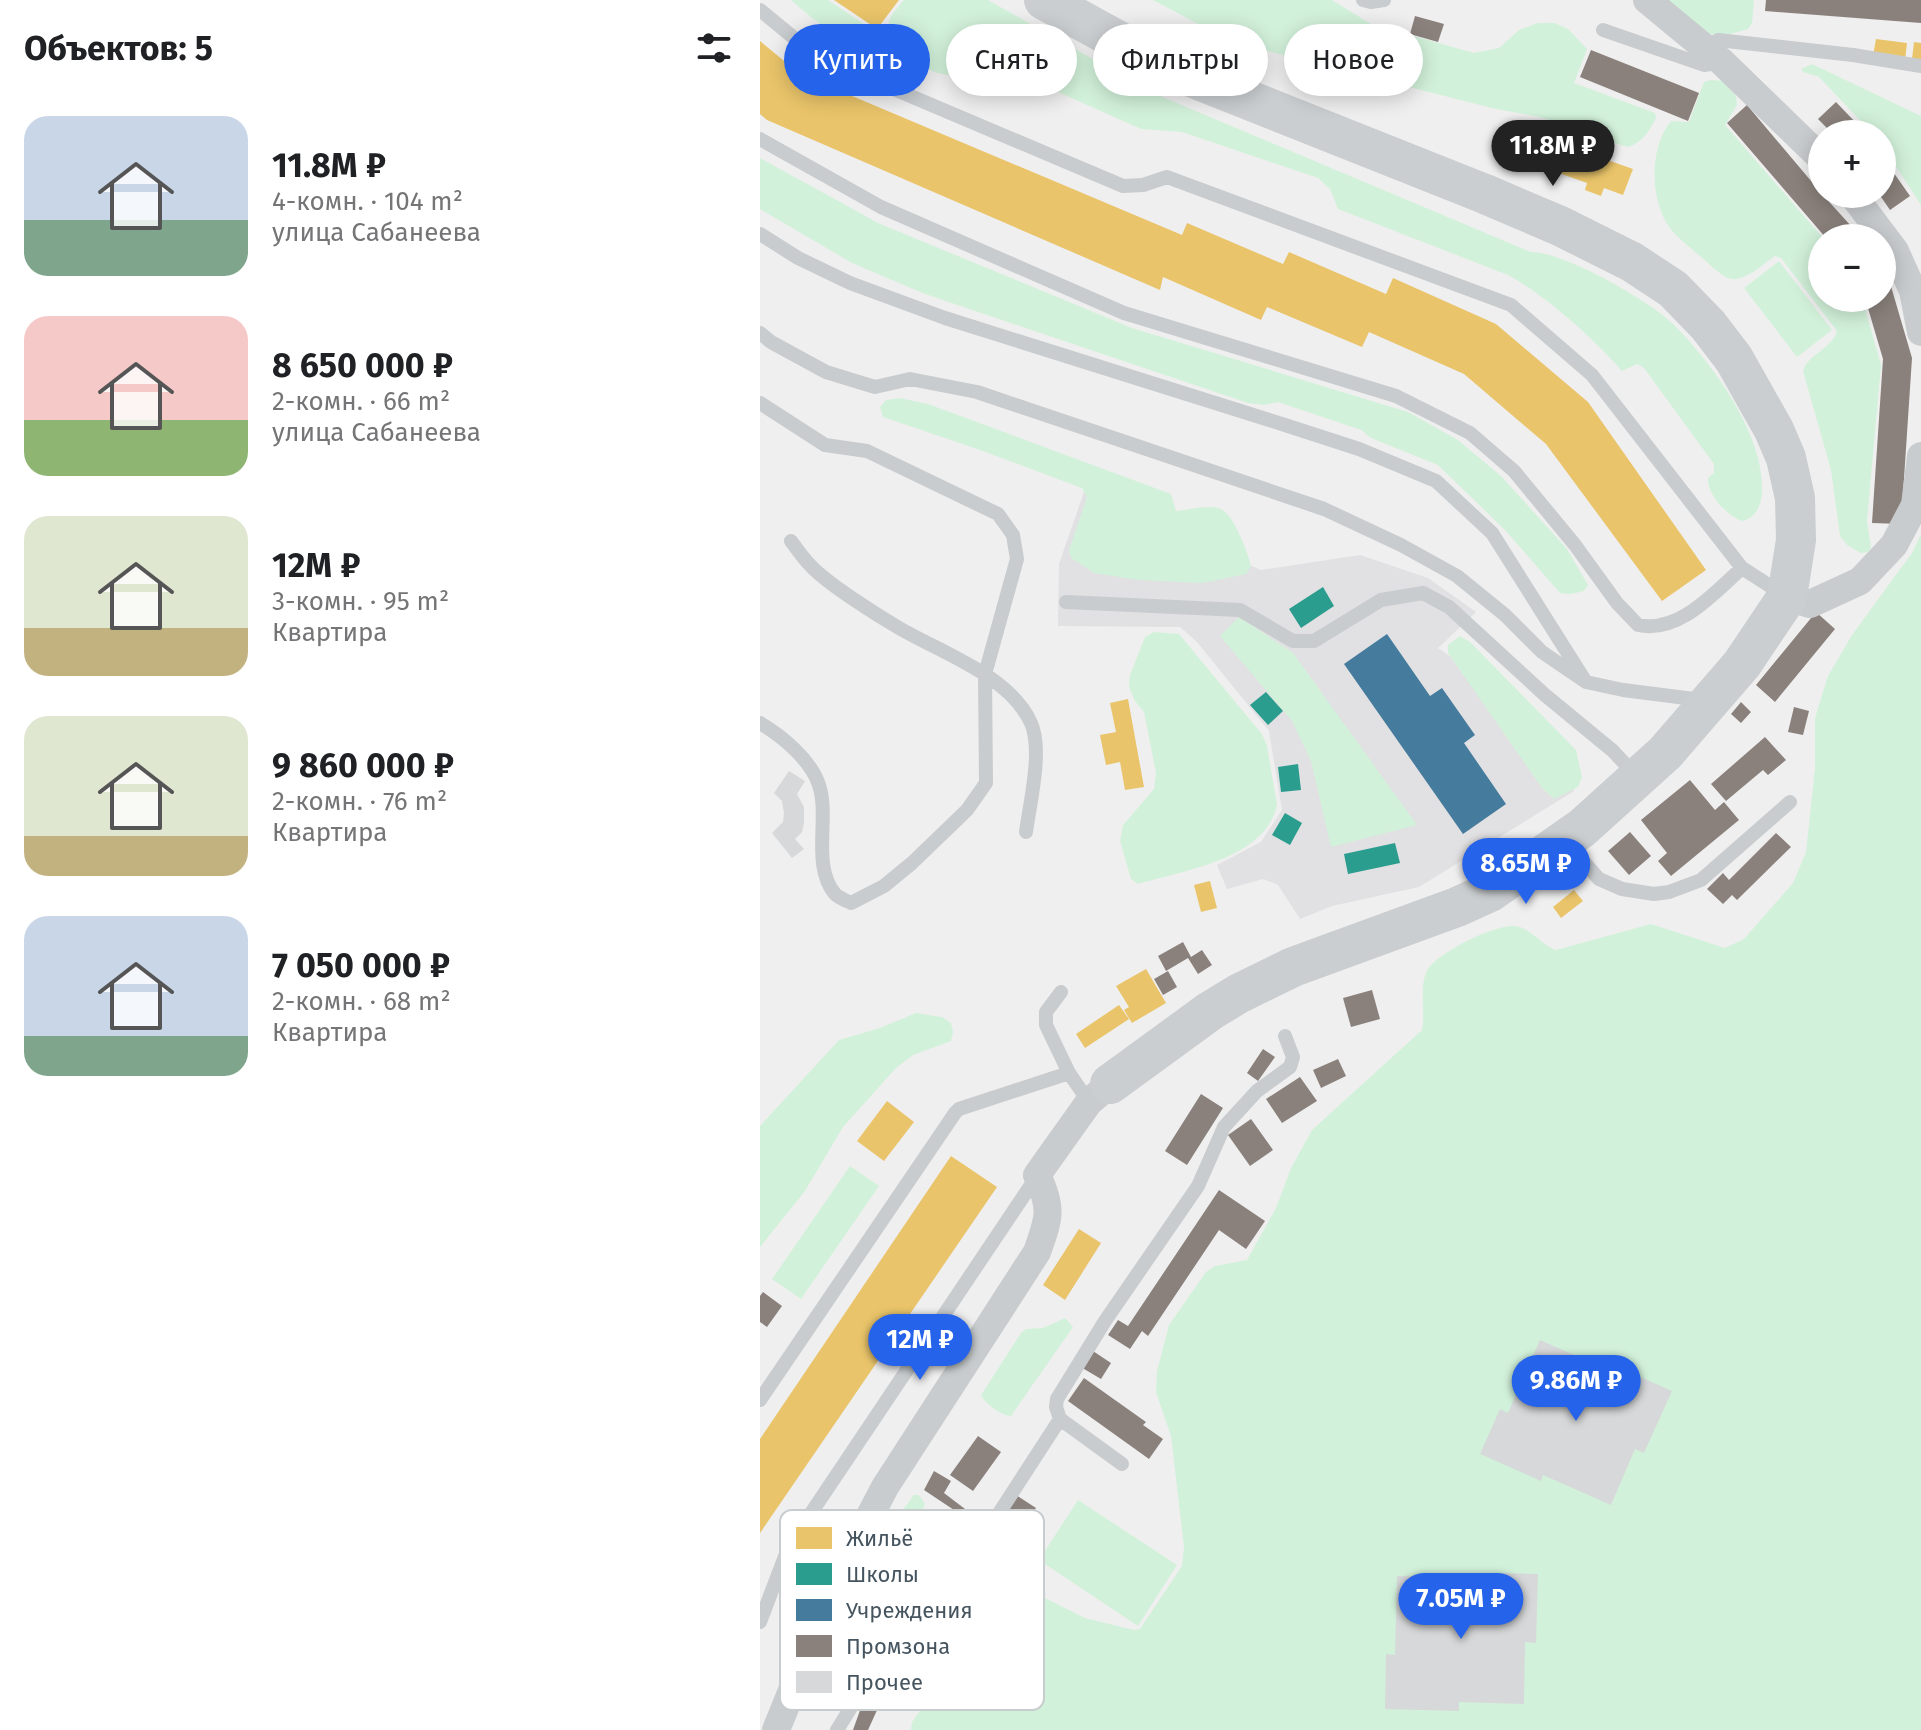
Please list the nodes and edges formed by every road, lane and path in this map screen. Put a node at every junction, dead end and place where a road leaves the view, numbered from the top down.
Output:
1 (1044, 0) edge
2 (1363, 0) edge
3 (1384, 0) edge
4 (1647, 0) edge
5 (760, 10) edge
6 (1603, 30) dead end
7 (1713, 55) junction
8 (1921, 66) edge
9 (760, 139) edge
10 (1808, 146) edge
11 (1863, 208) edge
12 (760, 234) edge
13 (1921, 332) edge
14 (764, 342) edge
15 (760, 403) edge
16 (1921, 456) edge
17 (791, 541) dead end
18 (1742, 568) junction
19 (1787, 597) junction
20 (1066, 602) dead end
21 (985, 674) junction
22 (1586, 682) junction
23 (1710, 701) junction
24 (760, 723) edge
25 (1639, 779) junction
26 (1790, 802) dead end
27 (1026, 832) dead end
28 (1565, 841) junction
29 (1061, 992) dead end
30 (1285, 1036) dead end
31 (1069, 1073) junction
32 (1099, 1093) junction
33 (1037, 1175) junction
34 (760, 1400) edge
35 (1060, 1419) junction
36 (1122, 1464) dead end
37 (813, 1510) edge
38 (873, 1510) edge
39 (1001, 1510) edge
40 (780, 1570) edge
41 (760, 1622) edge
42 (784, 1710) edge
43 (849, 1710) edge
44 (776, 1730) edge
45 (837, 1730) edge

1 - 19 street
2 - 3 lane
4 - 7 street
5 - 18 lane
6 - 7 lane
7 - 8 lane
7 - 10 street
9 - 18 lane
11 - 13 street
12 - 22 lane
14 - 22 lane
15 - 21 lane
16 - 19 street
17 - 21 lane
18 - 19 lane
19 - 23 street
20 - 25 lane
21 - 24 lane
21 - 27 lane
22 - 23 lane
23 - 25 street
25 - 28 street
26 - 28 lane
28 - 32 street
29 - 31 lane
30 - 35 lane
31 - 32 lane
31 - 34 lane
32 - 33 street
33 - 37 lane
33 - 38 street
35 - 36 lane
35 - 39 lane
40 - 41 lane
42 - 44 street
43 - 45 lane

